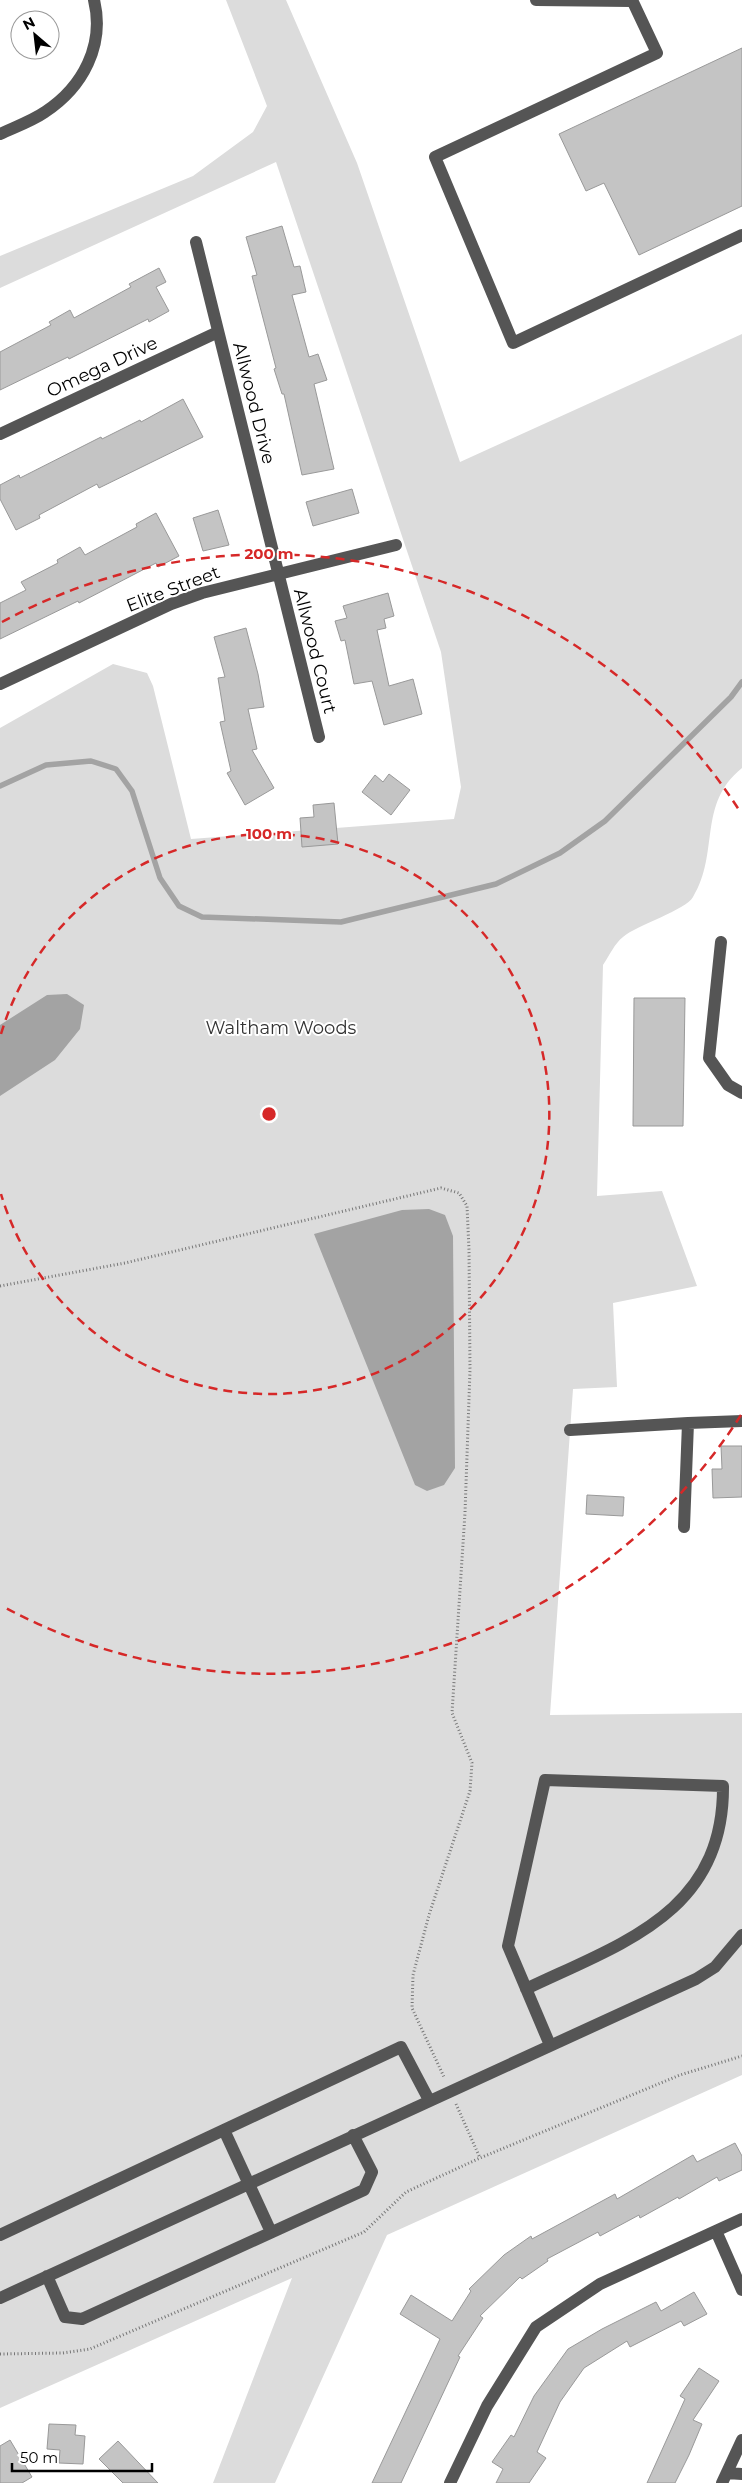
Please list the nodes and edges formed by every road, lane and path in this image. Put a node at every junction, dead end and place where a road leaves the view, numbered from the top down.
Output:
1 (94, 0) edge
2 (536, 0) edge
3 (631, 0) edge
4 (0, 134) edge
5 (742, 235) edge
6 (196, 242) dead end
7 (218, 332) junction
8 (0, 434) edge
9 (396, 545) dead end
10 (278, 574) junction
11 (0, 684) edge
12 (319, 737) dead end
13 (721, 942) dead end
14 (742, 1093) edge
15 (0, 1286) edge
16 (742, 1421) edge
17 (688, 1423) junction
18 (570, 1430) dead end
19 (684, 1527) dead end
20 (742, 1935) edge
21 (526, 1989) junction
22 (550, 2045) junction
23 (742, 2056) edge
24 (450, 2090) junction
25 (429, 2100) junction
26 (224, 2130) junction
27 (353, 2135) junction
28 (480, 2158) junction
29 (248, 2183) junction
30 (742, 2219) edge
31 (716, 2231) junction
32 (271, 2232) junction
33 (0, 2234) edge
34 (47, 2276) junction
35 (742, 2290) edge
36 (0, 2298) edge
37 (0, 2354) edge
38 (742, 2440) edge
39 (742, 2474) edge
40 (724, 2478) edge
41 (450, 2483) edge

1 - 4 street
2 - 3 street
3 - 5 street
6 - 7 street, Allwood Drive
7 - 8 street, Omega Drive
7 - 10 street, Allwood Drive
9 - 10 street, Elite Street
10 - 11 street, Elite Street
10 - 12 street, Allwood Court
13 - 14 street
15 - 24 path
16 - 17 street
17 - 18 street
17 - 19 street
20 - 22 street
21 - 21 street
21 - 22 street
22 - 24 street
23 - 28 path
24 - 25 street
24 - 28 path
25 - 26 street
25 - 27 street
26 - 29 street
26 - 33 street
27 - 29 street
27 - 32 street
28 - 37 path
29 - 32 street
29 - 34 street
30 - 31 street
31 - 35 street
31 - 41 street
32 - 34 street
34 - 36 street
38 - 40 street
39 - 40 street

